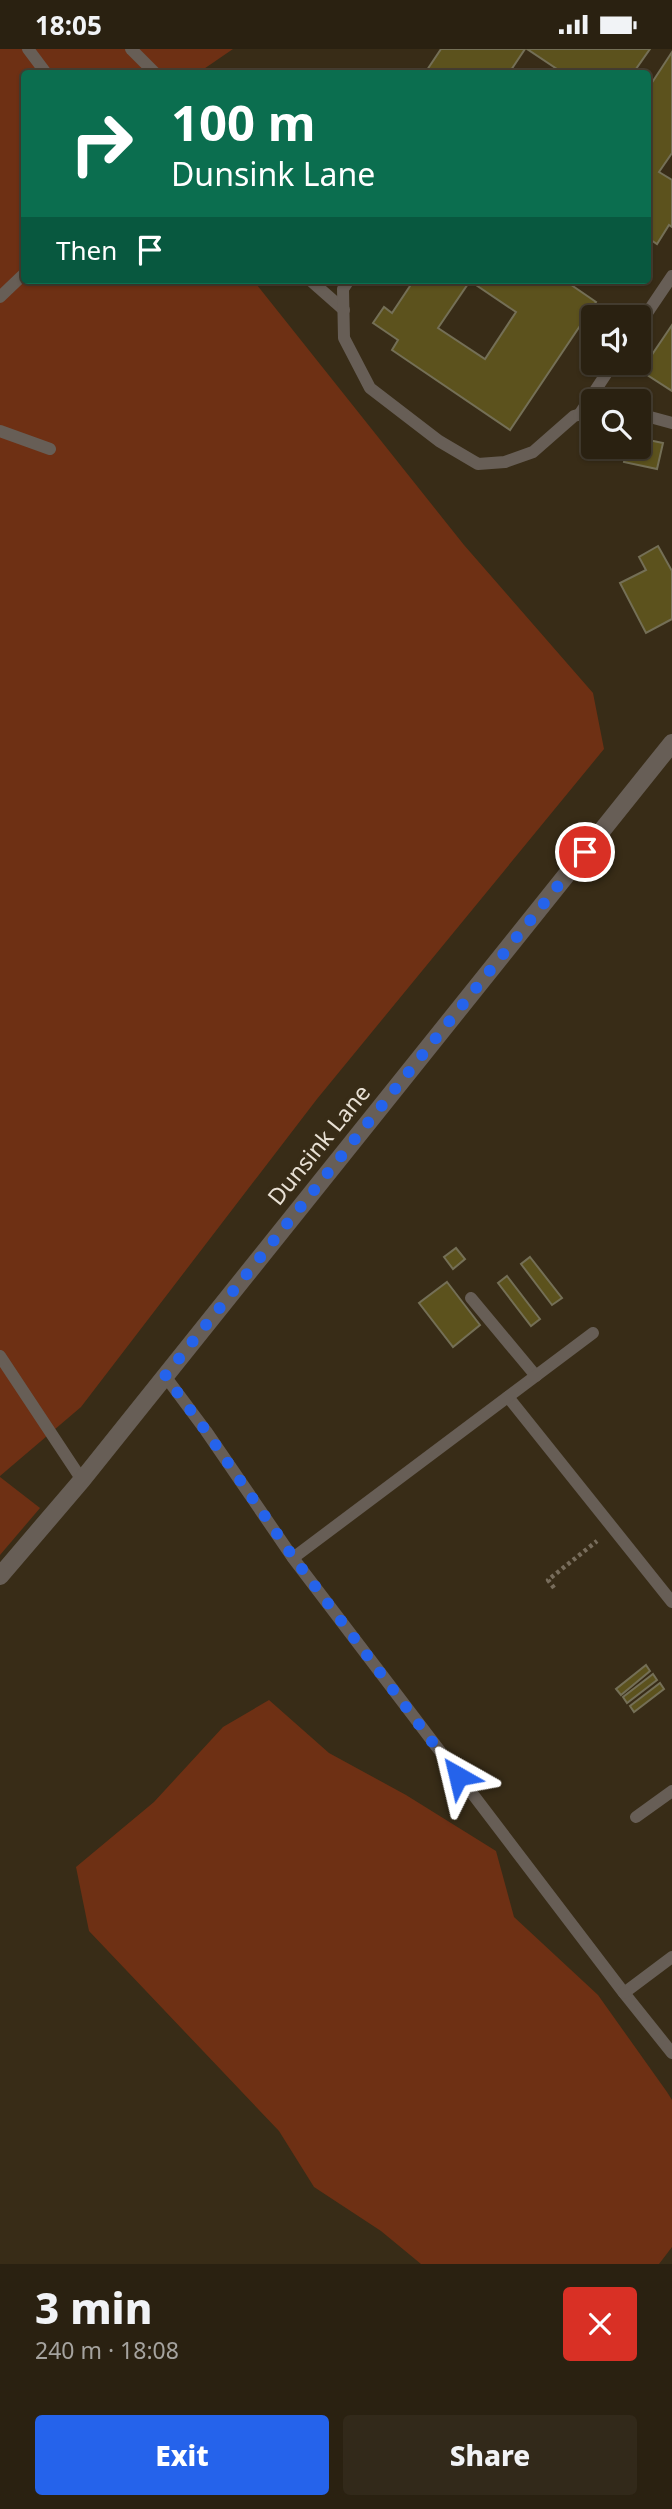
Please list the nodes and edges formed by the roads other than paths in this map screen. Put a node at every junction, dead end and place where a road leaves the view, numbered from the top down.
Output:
1 (28, 49) edge
2 (131, 49) edge
3 (44, 70) edge
4 (152, 70) edge
5 (672, 276) edge
6 (21, 277) edge
7 (315, 284) edge
8 (346, 284) edge
9 (0, 297) edge
10 (651, 307) edge
11 (344, 310) junction
12 (605, 375) edge
13 (579, 415) joint
14 (651, 417) edge
15 (672, 423) edge
16 (0, 431) edge
17 (50, 449) dead end
18 (672, 743) edge
19 (471, 1298) dead end
20 (593, 1332) dead end
21 (0, 1356) edge
22 (165, 1376) junction
23 (536, 1376) junction
24 (508, 1397) junction
25 (82, 1480) junction
26 (293, 1557) junction
27 (0, 1576) edge
28 (672, 1602) edge
29 (672, 1791) edge
30 (636, 1817) dead end
31 (672, 1957) edge
32 (624, 1993) junction
33 (672, 2053) edge

1 - 3 lane
2 - 4 lane
5 - 10 lane
6 - 9 lane
7 - 11 lane
8 - 11 lane
11 - 13 lane
12 - 13 lane
14 - 15 lane
16 - 17 lane
18 - 22 street, Dunsink Lane
19 - 23 lane
20 - 23 lane
21 - 25 lane
22 - 25 street, Dunsink Lane
22 - 26 lane
23 - 24 lane
24 - 26 lane
24 - 28 lane
25 - 27 street, Dunsink Lane
26 - 32 lane
29 - 30 lane
31 - 32 lane
32 - 33 lane

